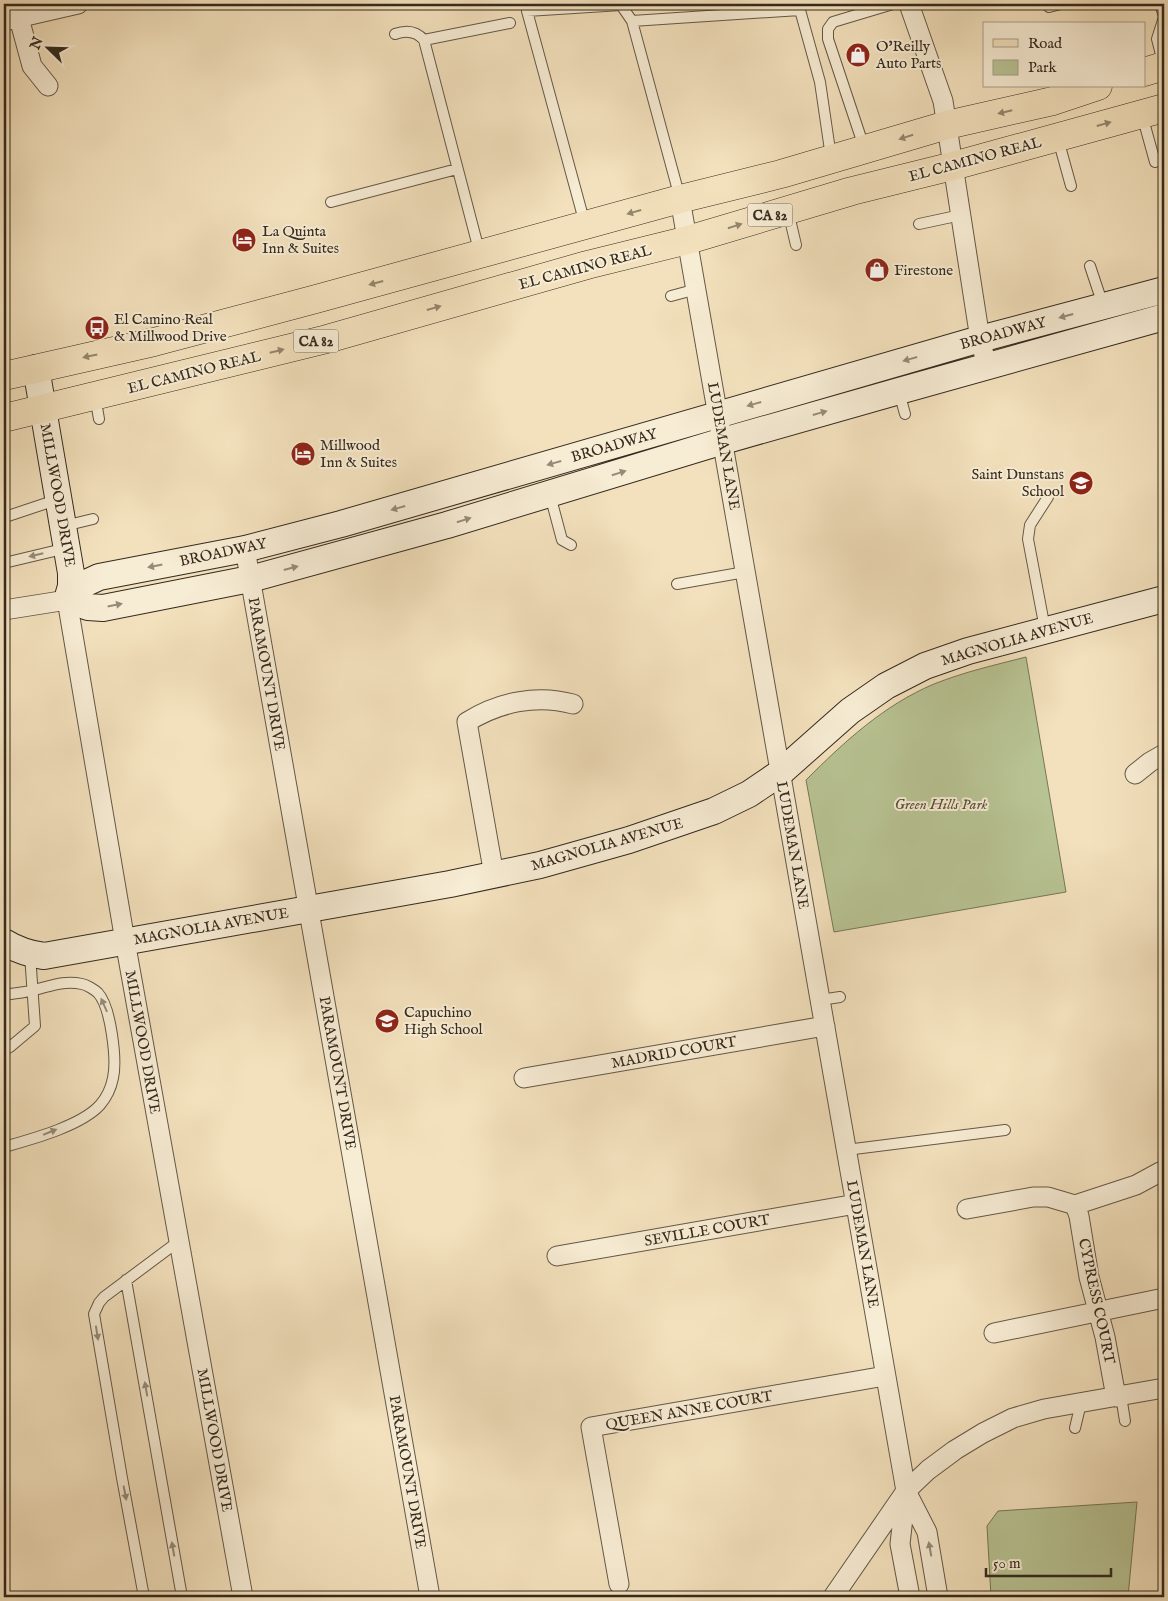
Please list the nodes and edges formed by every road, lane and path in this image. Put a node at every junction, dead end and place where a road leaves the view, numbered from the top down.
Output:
1 (78, 4) edge
2 (894, 4) edge
3 (909, 4) edge
4 (1061, 4) edge
5 (1160, 4) edge
6 (1049, 7) dead end
7 (1164, 16) edge
8 (12, 19) edge
9 (632, 21) junction
10 (510, 24) dead end
11 (395, 34) dead end
12 (424, 40) junction
13 (1164, 66) edge
14 (1146, 71) edge
15 (48, 86) dead end
16 (1091, 88) edge
17 (1153, 111) edge
18 (946, 125) junction
19 (1057, 138) junction
20 (865, 150) junction
21 (831, 160) junction
22 (1155, 162) dead end
23 (953, 166) junction
24 (457, 169) junction
25 (1071, 186) dead end
26 (680, 198) junction
27 (331, 202) dead end
28 (788, 210) junction
29 (961, 215) junction
30 (919, 224) dead end
31 (585, 225) junction
32 (688, 240) junction
33 (796, 245) dead end
34 (480, 254) junction
35 (1090, 266) dead end
36 (697, 289) junction
37 (1164, 290) edge
38 (671, 296) dead end
39 (1103, 306) junction
40 (1164, 317) edge
41 (980, 339) junction
42 (987, 366) junction
43 (36, 368) junction
44 (4, 376) edge
45 (43, 408) junction
46 (718, 414) junction
47 (4, 418) edge
48 (723, 441) junction
49 (549, 494) junction
50 (1048, 497) dead end
51 (60, 499) junction
52 (94, 519) dead end
53 (4, 520) edge
54 (66, 537) junction
55 (571, 545) dead end
56 (245, 549) junction
57 (4, 563) edge
58 (746, 572) junction
59 (250, 579) junction
60 (677, 584) dead end
61 (1164, 599) edge
62 (67, 600) junction
63 (4, 610) edge
64 (1045, 630) junction
65 (573, 704) dead end
66 (1164, 754) edge
67 (780, 773) junction
68 (1135, 774) dead end
69 (494, 875) junction
70 (309, 910) junction
71 (125, 941) junction
72 (4, 942) edge
73 (30, 954) junction
74 (32, 991) junction
75 (4, 994) edge
76 (840, 997) dead end
77 (820, 1000) junction
78 (825, 1026) junction
79 (4, 1050) edge
80 (524, 1078) dead end
81 (1005, 1130) dead end
82 (4, 1147) edge
83 (846, 1150) junction
84 (1160, 1172) dead end
85 (856, 1204) junction
86 (1075, 1205) junction
87 (967, 1209) dead end
88 (179, 1241) junction
89 (557, 1256) dead end
90 (126, 1280) junction
91 (1164, 1298) edge
92 (1099, 1311) junction
93 (994, 1333) dead end
94 (885, 1376) junction
95 (1164, 1388) edge
96 (1119, 1396) junction
97 (1081, 1403) junction
98 (1125, 1421) dead end
99 (1075, 1428) dead end
100 (906, 1491) junction
101 (619, 1584) dead end
102 (144, 1597) edge
103 (182, 1597) edge
104 (243, 1597) edge
105 (430, 1597) edge
106 (833, 1597) edge
107 (910, 1597) edge
108 (938, 1597) edge

1 - 8 street
2 - 20 lane
3 - 18 street
4 - 6 lane
5 - 7 lane
7 - 13 lane
8 - 15 street
9 - 21 lane
9 - 26 lane
9 - 31 lane
10 - 12 lane
11 - 12 lane
12 - 24 lane
13 - 14 main road
16 -> 18 main road, CA 82
19 -> 17 main road, EL CAMINO REAL / CA 82
17 - 22 lane
18 -> 20 main road, CA 82
18 - 23 street
19 - 23 main road, EL CAMINO REAL / CA 82
19 - 25 lane
20 - 21 main road, CA 82
21 - 26 main road, CA 82
23 - 28 main road, EL CAMINO REAL / CA 82
23 - 29 street
24 - 27 lane
24 - 34 lane
26 -> 31 main road, CA 82
26 - 32 street, LUDEMAN LANE
32 -> 28 main road, EL CAMINO REAL / CA 82
28 - 33 lane
29 - 30 lane
29 - 41 street
31 - 34 main road, CA 82
32 - 36 street, LUDEMAN LANE
45 -> 32 main road, EL CAMINO REAL / CA 82
34 -> 43 main road, CA 82
35 - 39 lane
36 - 38 lane
36 - 46 street, LUDEMAN LANE
37 - 39 street, BROADWAY
39 -> 41 street, BROADWAY
40 - 42 street, BROADWAY
41 - 42 street
41 -> 46 street, BROADWAY
48 -> 42 street, BROADWAY
43 - 44 main road, CA 82
43 - 45 street, MILLWOOD DRIVE
45 - 47 main road, EL CAMINO REAL / CA 82
45 - 51 street, MILLWOOD DRIVE
46 - 48 street, LUDEMAN LANE
46 -> 56 street, BROADWAY
49 -> 48 street, BROADWAY
48 - 58 street, LUDEMAN LANE
49 - 55 lane
59 -> 49 street, BROADWAY
50 - 64 lane
51 - 53 lane
51 - 54 street, MILLWOOD DRIVE
52 - 54 lane
54 -> 57 lane
54 - 62 street, MILLWOOD DRIVE
56 - 59 street, PARAMOUNT DRIVE
56 -> 62 street, BROADWAY
58 - 60 lane
58 - 67 street, LUDEMAN LANE
62 -> 59 street, BROADWAY
59 - 70 street, PARAMOUNT DRIVE
61 - 64 street, MAGNOLIA AVENUE
62 - 63 street, BROADWAY
62 - 71 street, MILLWOOD DRIVE
64 - 67 street, MAGNOLIA AVENUE
65 - 69 street
66 - 68 street
67 - 69 street, MAGNOLIA AVENUE
67 - 77 street, LUDEMAN LANE
69 - 70 street, MAGNOLIA AVENUE
70 - 71 street, MAGNOLIA AVENUE
70 - 105 street, PARAMOUNT DRIVE
71 - 73 street, MAGNOLIA AVENUE
71 - 88 street, MILLWOOD DRIVE
72 - 73 street, MAGNOLIA AVENUE
73 - 74 lane
74 - 75 lane
74 - 79 lane
82 -> 74 lane
76 - 77 lane
77 - 78 street, LUDEMAN LANE
78 - 80 street, MADRID COURT
78 - 83 street, LUDEMAN LANE
81 - 83 lane
83 - 85 street, LUDEMAN LANE
84 - 86 street
85 - 89 street, SEVILLE COURT
85 - 94 street, LUDEMAN LANE
86 - 87 street
86 - 92 street, CYPRESS COURT
88 - 90 lane
88 - 104 street, MILLWOOD DRIVE
90 -> 102 lane
103 -> 90 lane
91 - 92 street
92 - 93 street
92 - 96 street, CYPRESS COURT
94 - 100 street, LUDEMAN LANE
94 - 101 street, QUEEN ANNE COURT
95 - 96 street
96 - 97 street
96 - 98 lane
97 - 99 lane
97 - 100 street
100 - 106 street
100 - 107 street, LUDEMAN LANE
108 -> 100 street, LUDEMAN LANE

